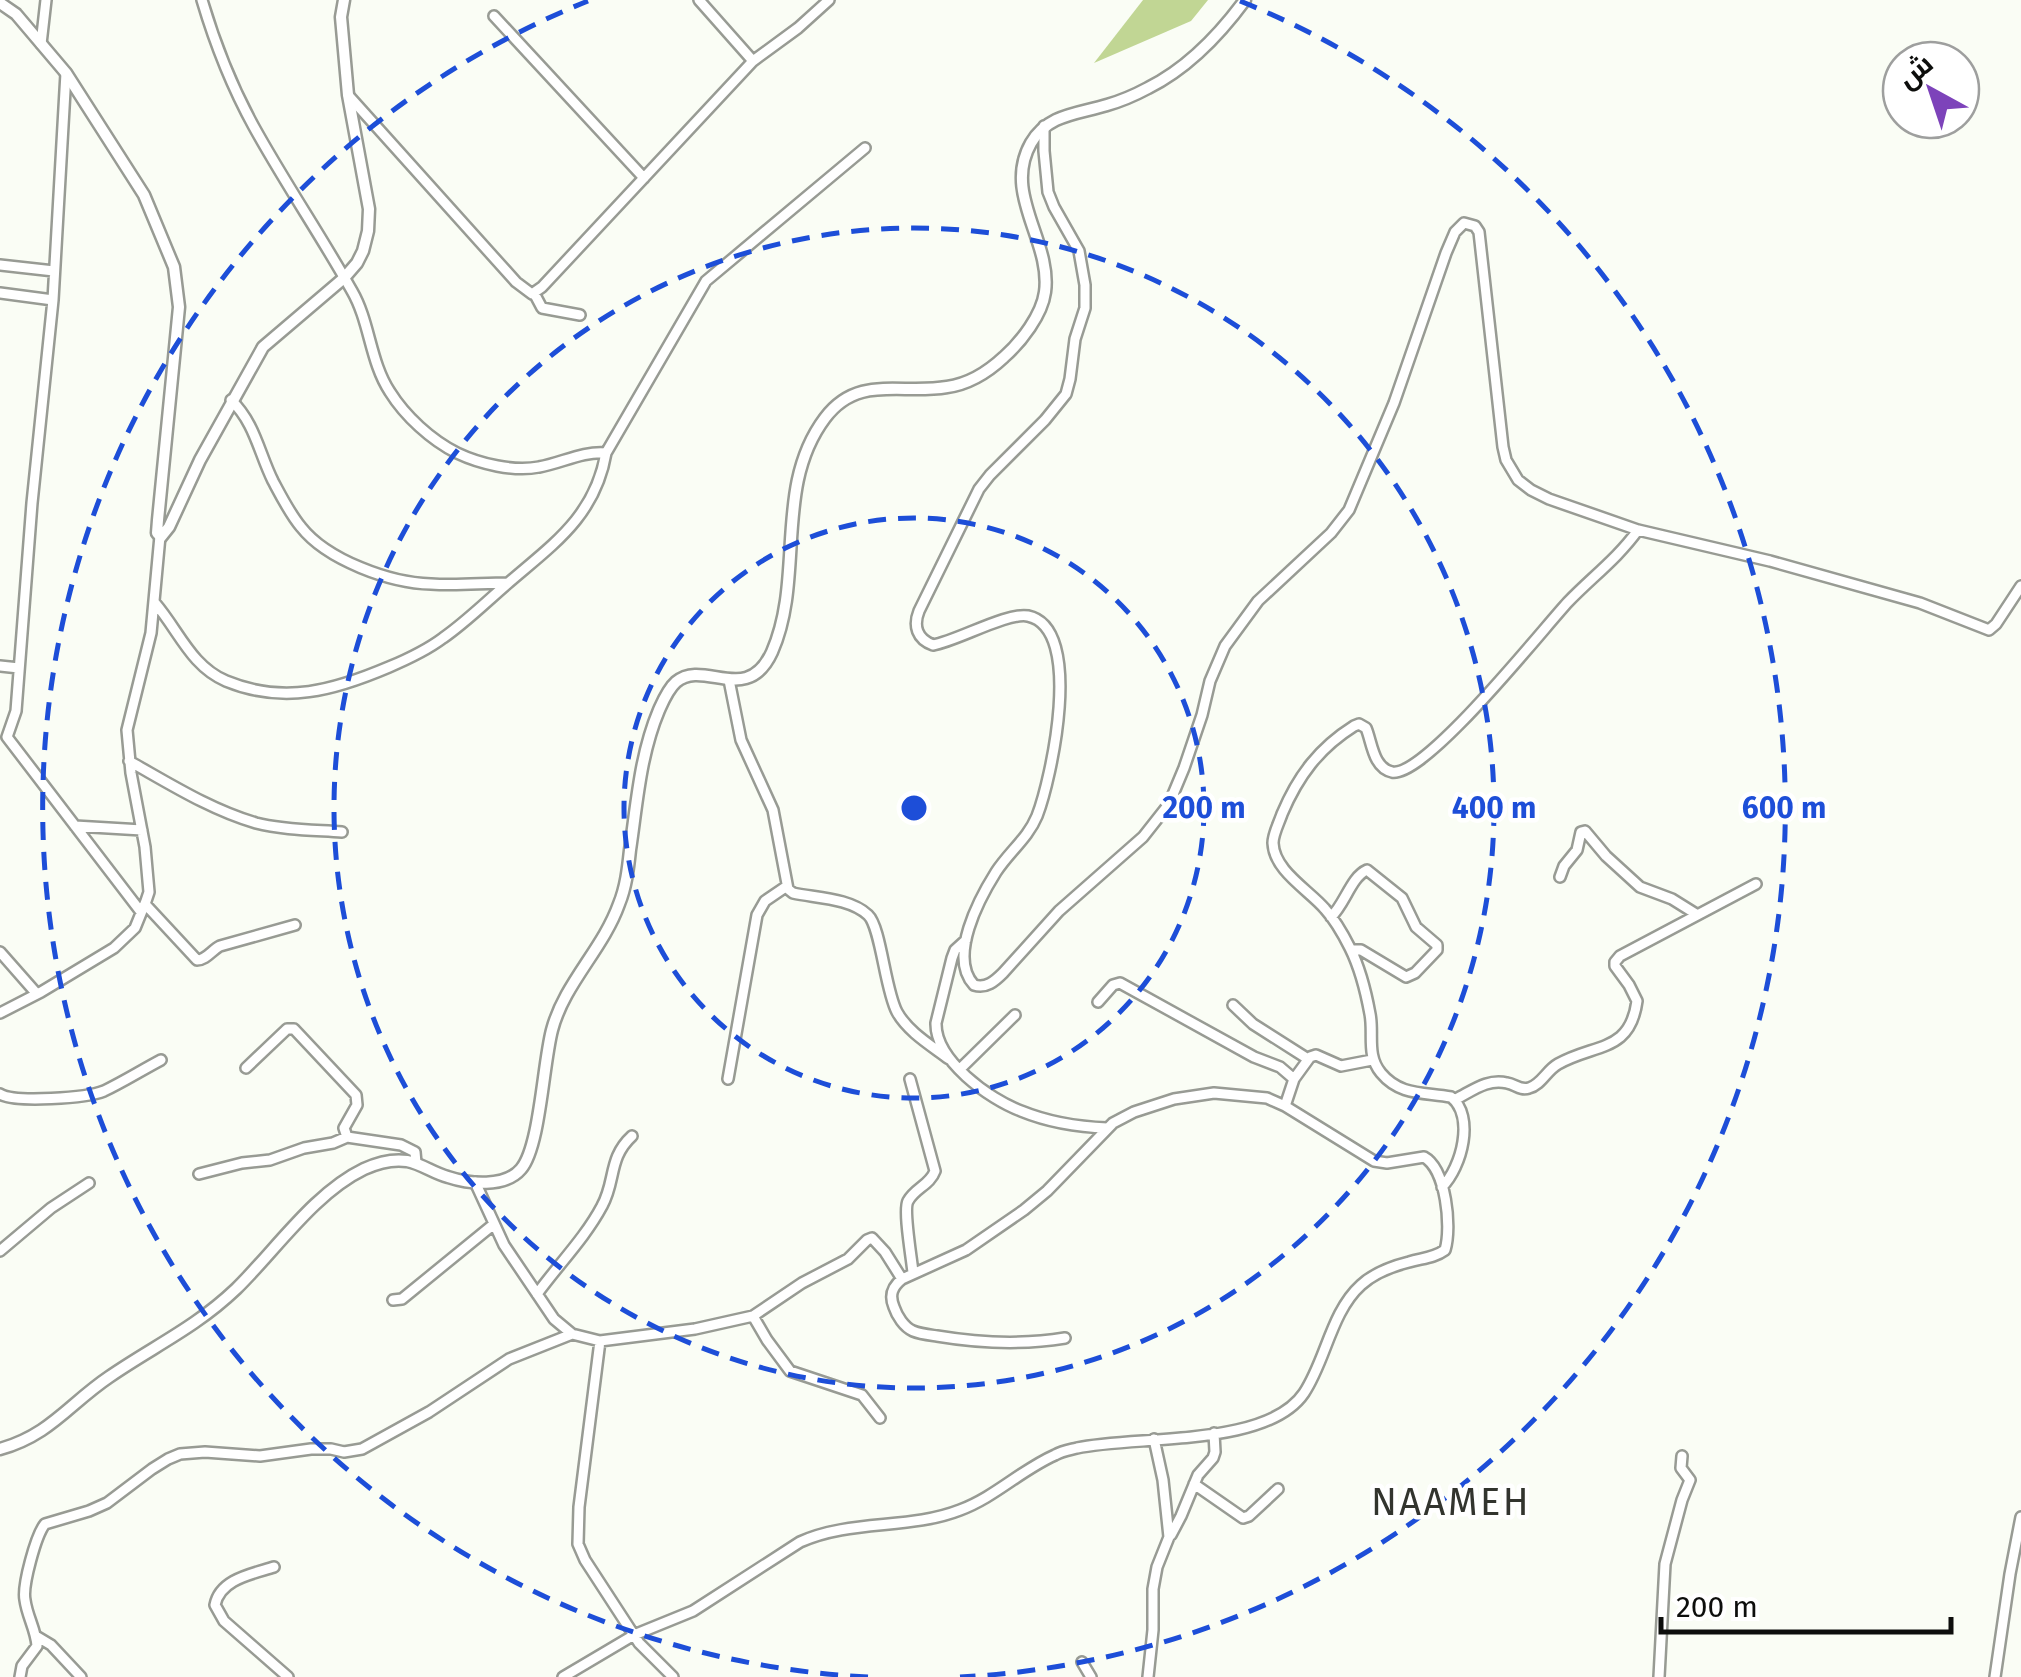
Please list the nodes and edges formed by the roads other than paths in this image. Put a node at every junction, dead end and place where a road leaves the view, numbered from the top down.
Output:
1 (46, 0) edge
2 (202, 0) edge
3 (340, 0) edge
4 (699, 0) edge
5 (830, 0) edge
6 (1245, 0) edge
7 (0, 3) edge
8 (494, 16) dead end
9 (41, 44) junction
10 (753, 61) junction
11 (66, 74) junction
12 (348, 95) junction
13 (1044, 126) junction
14 (865, 148) dead end
15 (644, 178) junction
16 (0, 266) edge
17 (54, 271) junction
18 (344, 278) junction
19 (534, 293) junction
20 (0, 294) edge
21 (52, 300) junction
22 (580, 315) dead end
23 (232, 400) junction
24 (606, 454) junction
25 (1638, 530) junction
26 (160, 536) junction
27 (508, 583) junction
28 (2021, 586) edge
29 (155, 603) junction
30 (0, 666) edge
31 (19, 668) junction
32 (729, 680) junction
33 (0, 726) edge
34 (7, 737) junction
35 (129, 761) junction
36 (75, 826) junction
37 (142, 830) junction
38 (342, 832) dead end
39 (1560, 877) dead end
40 (1756, 884) dead end
41 (787, 886) junction
42 (143, 908) junction
43 (1696, 914) junction
44 (1331, 917) junction
45 (295, 924) dead end
46 (966, 940) junction
47 (1351, 950) junction
48 (0, 952) edge
49 (38, 994) junction
50 (1098, 1002) dead end
51 (1233, 1005) dead end
52 (0, 1013) edge
53 (1016, 1014) dead end
54 (1308, 1059) junction
55 (161, 1060) dead end
56 (950, 1060) junction
57 (1372, 1060) junction
58 (246, 1068) dead end
59 (960, 1069) junction
60 (910, 1078) dead end
61 (728, 1079) dead end
62 (1294, 1080) junction
63 (0, 1094) edge
64 (1456, 1099) junction
65 (1285, 1106) junction
66 (1106, 1128) junction
67 (632, 1136) dead end
68 (346, 1137) junction
69 (416, 1164) junction
70 (199, 1174) dead end
71 (89, 1182) dead end
72 (475, 1182) junction
73 (1442, 1187) junction
74 (494, 1224) junction
75 (0, 1250) edge
76 (913, 1274) junction
77 (902, 1279) junction
78 (537, 1294) junction
79 (393, 1300) dead end
80 (753, 1316) junction
81 (572, 1334) junction
82 (1065, 1338) dead end
83 (600, 1340) junction
84 (880, 1418) dead end
85 (1214, 1433) junction
86 (1154, 1440) junction
87 (0, 1449) edge
88 (1682, 1456) dead end
89 (1194, 1484) junction
90 (1278, 1489) dead end
91 (2021, 1517) edge
92 (1170, 1537) junction
93 (274, 1566) dead end
94 (634, 1635) junction
95 (36, 1636) junction
96 (1082, 1662) dead end
97 (20, 1677) edge
98 (81, 1677) edge
99 (288, 1677) edge
100 (563, 1677) edge
101 (673, 1677) edge
102 (1091, 1677) edge
103 (1148, 1677) edge
104 (1659, 1677) edge
105 (1996, 1677) edge

1 - 9 street
2 - 18 street
3 - 12 street
4 - 10 street
5 - 10 street
6 - 13 street
7 - 9 street
8 - 15 street
9 - 11 street
10 - 15 street
11 - 17 street
11 - 26 street
12 - 18 street
12 - 19 street
13 - 32 street
13 - 46 street
14 - 24 street
15 - 19 street
16 - 17 street
17 - 21 street
18 - 23 street
18 - 24 street
19 - 22 street
20 - 21 street
21 - 31 street
23 - 26 street
23 - 27 street
24 - 27 street
25 - 28 street
25 - 44 street
25 - 46 street
26 - 29 street
27 - 29 street
29 - 35 street
30 - 31 street
31 - 34 street
32 - 41 street
32 - 72 street
33 - 34 street
34 - 36 street
35 - 37 street
35 - 38 street
36 - 37 street
36 - 42 street
37 - 42 street
39 - 43 street
40 - 43 street
41 - 56 street
41 - 61 street
42 - 45 street
42 - 49 street
43 - 64 street
44 - 47 street
44 - 47 street
46 - 56 street
47 - 57 street
48 - 49 street
49 - 52 street
50 - 62 street
51 - 54 street
53 - 59 street
54 - 57 street
54 - 62 street
55 - 63 street
56 - 59 street
57 - 64 street
58 - 68 street
59 - 66 street
60 - 76 street
62 - 65 street
64 - 73 street
65 - 66 street
65 - 73 street
66 - 76 street
67 - 78 street
68 - 69 street
68 - 70 street
69 - 72 street
69 - 87 street
71 - 75 street
72 - 74 street
73 - 85 street
74 - 78 street
74 - 79 street
76 - 77 street
77 - 80 street
77 - 82 street
78 - 81 street
80 - 83 street
80 - 84 street
81 - 83 street
81 - 95 street
83 - 94 street
85 - 86 street
85 - 89 street
86 - 92 street
86 - 94 street
88 - 104 street
89 - 90 street
89 - 92 street
91 - 105 street
92 - 103 street
93 - 99 street
94 - 100 street
94 - 101 street
95 - 97 street
95 - 98 street
96 - 102 street

